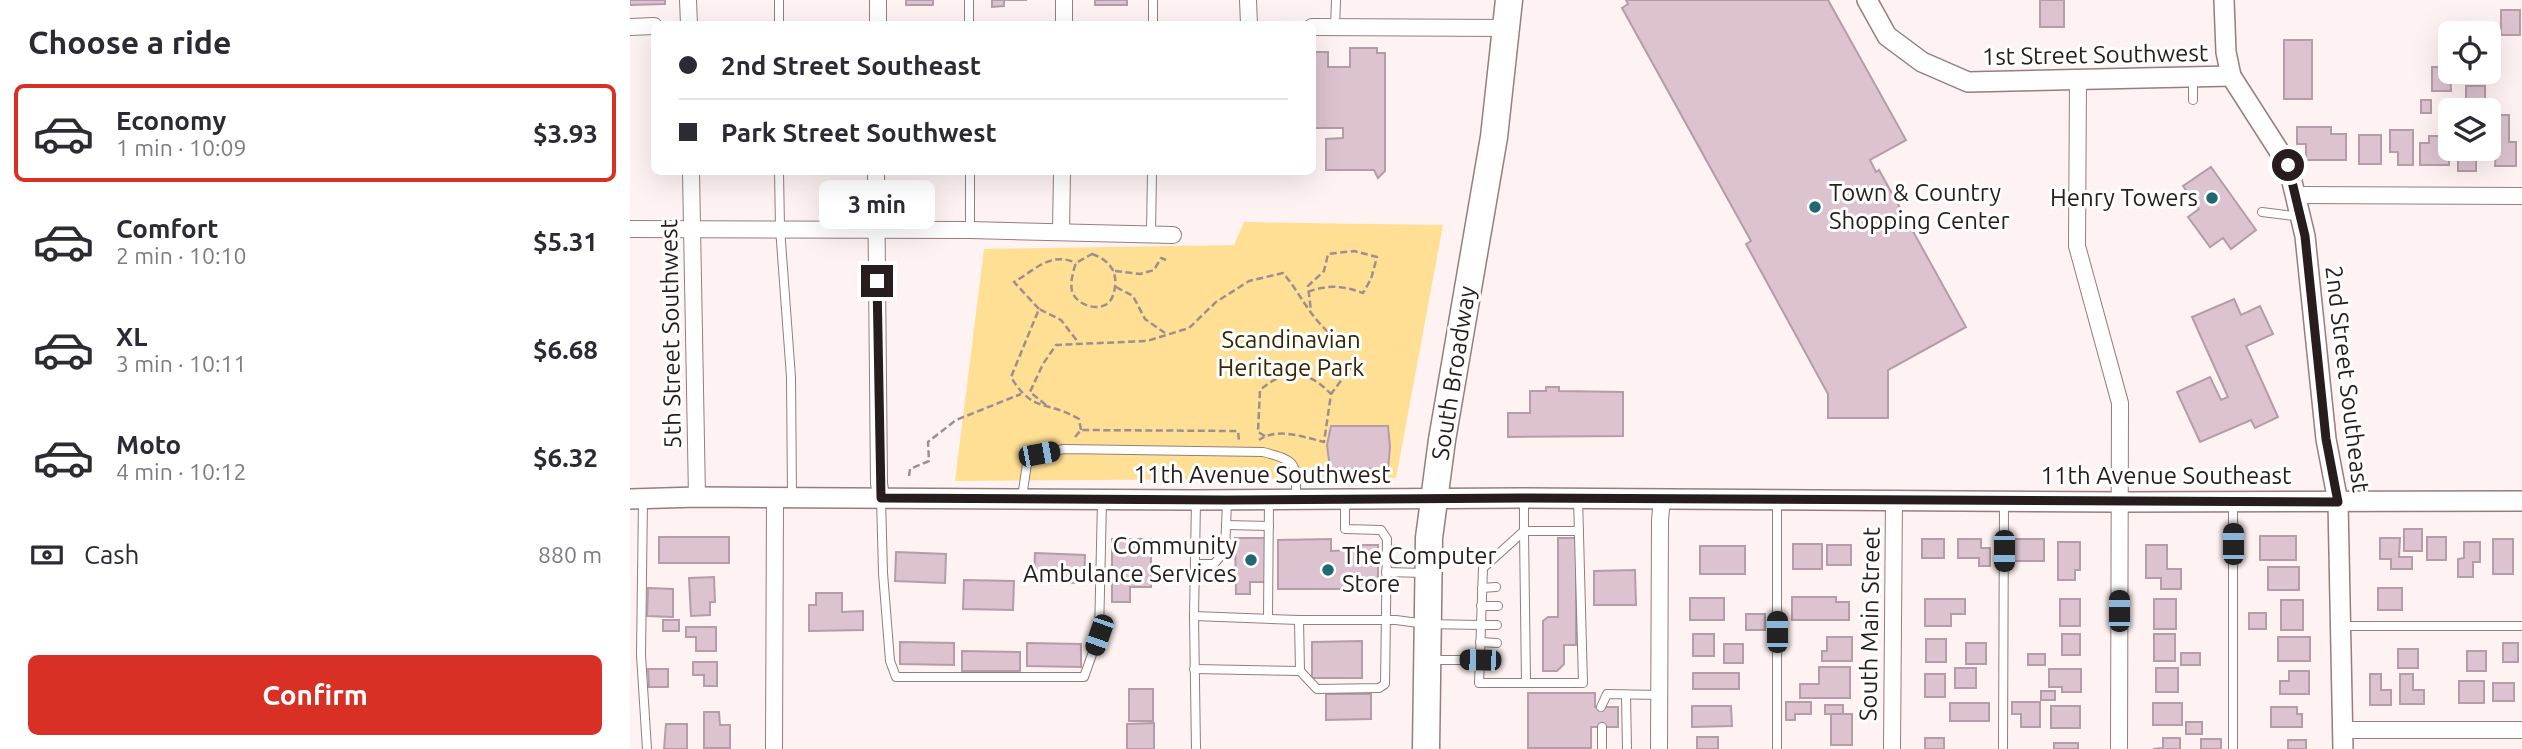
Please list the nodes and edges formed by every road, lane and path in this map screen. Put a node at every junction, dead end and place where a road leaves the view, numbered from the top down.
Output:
1 (688, 0) edge
2 (779, 0) edge
3 (878, 0) edge
4 (969, 0) edge
5 (1063, 0) edge
6 (1153, 0) edge
7 (1248, 0) edge
8 (1336, 0) edge
9 (1509, 0) edge
10 (1867, 0) edge
11 (2224, 0) edge
12 (689, 21) edge
13 (779, 21) edge
14 (878, 21) edge
15 (969, 21) edge
16 (1064, 21) edge
17 (1153, 21) edge
18 (1249, 21) edge
19 (651, 26) edge
20 (630, 27) edge
21 (1316, 27) edge
22 (1335, 27) junction
23 (1506, 28) junction
24 (2231, 76) junction
25 (2193, 78) junction
26 (2078, 79) junction
27 (2193, 100) dead end
28 (691, 175) edge
29 (779, 175) edge
30 (877, 175) edge
31 (970, 175) edge
32 (1062, 175) edge
33 (1152, 175) edge
34 (2297, 195) junction
35 (2522, 196) edge
36 (2262, 212) dead end
37 (2301, 217) junction
38 (780, 228) junction
39 (630, 229) edge
40 (693, 229) junction
41 (970, 230) junction
42 (876, 231) junction
43 (1061, 231) junction
44 (1151, 232) junction
45 (1173, 235) dead end
46 (1166, 260) dead end
47 (1076, 263) junction
48 (1115, 271) junction
49 (1116, 287) junction
50 (1308, 292) junction
51 (1039, 309) junction
52 (1311, 311) junction
53 (1167, 334) junction
54 (1077, 344) junction
55 (1021, 394) junction
56 (1331, 394) junction
57 (1046, 405) junction
58 (1265, 436) junction
59 (1257, 441) dead end
60 (1248, 443) dead end
61 (909, 476) dead end
62 (697, 497) junction
63 (881, 498) junction
64 (1022, 498) junction
65 (1296, 498) junction
66 (1345, 498) junction
67 (1434, 498) junction
68 (1524, 498) junction
69 (1578, 498) junction
70 (637, 499) edge
71 (783, 499) junction
72 (1269, 499) junction
73 (1662, 499) junction
74 (1777, 499) junction
75 (1894, 499) junction
76 (2004, 499) junction
77 (1102, 500) junction
78 (1196, 500) junction
79 (1227, 500) junction
80 (2522, 500) edge
81 (2119, 502) junction
82 (2233, 502) junction
83 (2338, 502) junction
84 (1226, 525) junction
85 (1269, 526) junction
86 (1524, 531) junction
87 (1579, 531) junction
88 (1196, 564) junction
89 (1386, 572) junction
90 (1427, 573) junction
91 (1482, 587) junction
92 (1496, 587) dead end
93 (1514, 587) dead end
94 (1525, 587) junction
95 (1481, 606) junction
96 (1498, 606) dead end
97 (1514, 606) dead end
98 (1525, 607) junction
99 (1194, 616) junction
100 (1268, 618) junction
101 (1299, 620) junction
102 (1386, 620) junction
103 (1426, 624) junction
104 (1481, 625) junction
105 (1497, 625) dead end
106 (1515, 625) dead end
107 (1525, 625) junction
108 (2340, 626) junction
109 (2522, 626) edge
110 (1480, 642) junction
111 (1497, 643) dead end
112 (1514, 643) dead end
113 (1525, 643) junction
114 (1426, 660) junction
115 (1480, 660) junction
116 (1496, 660) dead end
117 (1515, 661) dead end
118 (1526, 661) junction
119 (1194, 668) junction
120 (1300, 671) junction
121 (1526, 683) junction
122 (1626, 695) junction
123 (1659, 695) junction
124 (1601, 707) dead end
125 (1601, 727) dead end
126 (2522, 730) edge
127 (2343, 740) edge
128 (647, 749) edge
129 (774, 749) edge
130 (1196, 749) edge
131 (1426, 749) edge
132 (1602, 749) edge
133 (1627, 749) edge
134 (1659, 749) edge
135 (1777, 749) edge
136 (1892, 749) edge
137 (2003, 749) edge
138 (2119, 749) edge
139 (2233, 749) edge

1 - 12 street
2 - 13 lane
3 - 14 street
4 - 15 lane
5 - 16 street
6 - 17 lane
7 - 18 street
8 - 22 lane
9 - 23 main road, South Broadway
10 - 26 street, 1st Street Southwest
11 - 24 street
19 - 20 street
21 - 22 street
22 - 23 street
23 - 67 main road, South Broadway
24 - 25 street, 1st Street Southwest
24 - 34 street, 2nd Street Southeast
25 - 26 street, 1st Street Southwest
25 - 27 lane
26 - 81 street
28 - 40 street, 5th Street Southwest
29 - 38 lane
30 - 42 street
31 - 41 lane
32 - 43 street
33 - 44 lane
34 - 35 street
34 - 37 street, 2nd Street Southeast
36 - 37 lane
37 - 83 street, 2nd Street Southeast
38 - 40 street
38 - 42 street
38 - 71 lane
39 - 40 street
40 - 62 street, 5th Street Southwest
41 - 42 street
41 - 43 street
42 - 63 street
43 - 44 street
44 - 45 street
46 - 48 path
47 - 48 path
47 - 49 path
47 - 51 path
48 - 49 path
49 - 53 path
50 - 50 path
50 - 52 path
51 - 54 path
51 - 55 path
52 - 53 path
52 - 56 path
53 - 54 path
54 - 57 path
55 - 57 path
55 - 61 path
56 - 58 path
56 - 58 path
57 - 60 path
58 - 59 path
62 - 70 street, 11th Avenue Southwest
62 - 71 street, 11th Avenue Southwest
63 - 64 street, 11th Avenue Southwest
63 - 71 street, 11th Avenue Southwest
63 - 77 lane
64 - 65 lane
64 - 77 street, 11th Avenue Southwest
65 - 66 street, 11th Avenue Southwest
65 - 72 street, 11th Avenue Southwest
66 - 67 street, 11th Avenue Southwest
66 - 89 lane
67 - 68 street, 11th Avenue Southwest
67 - 90 main road, South Broadway
68 - 69 street, 11th Avenue Southwest
68 - 86 lane
69 - 73 street, 11th Avenue Southwest
69 - 87 lane
70 - 128 lane
71 - 129 street
72 - 79 street, 11th Avenue Southwest
72 - 85 lane
73 - 74 street, 11th Avenue Southwest
73 - 123 street
74 - 75 street, 11th Avenue Southwest
74 - 135 lane
75 - 76 street, 11th Avenue Southeast
75 - 136 street, South Main Street
76 - 81 street, 11th Avenue Southeast
76 - 137 lane
77 - 78 street, 11th Avenue Southwest
78 - 79 street, 11th Avenue Southwest
78 - 88 lane
79 - 84 lane
80 - 83 street, 11th Avenue Southeast
81 - 82 street, 11th Avenue Southeast
81 - 138 street
82 - 83 street, 11th Avenue Southeast
82 - 139 lane
83 - 108 street, 2nd Street Southeast
84 - 85 lane
84 - 88 lane
85 - 100 lane
86 - 87 lane
86 - 91 lane
86 - 94 lane
87 - 121 lane
88 - 99 lane
89 - 90 lane
89 - 102 lane
90 - 103 main road, South Broadway
91 - 92 lane
91 - 95 lane
93 - 94 lane
94 - 98 lane
95 - 96 lane
95 - 104 lane
97 - 98 lane
98 - 107 lane
99 - 100 lane
99 - 119 lane
100 - 101 lane
101 - 102 lane
101 - 120 lane
102 - 103 lane
102 - 120 lane
103 - 104 lane
103 - 114 main road, South Broadway
104 - 105 lane
104 - 110 lane
106 - 107 lane
107 - 113 lane
108 - 109 lane
108 - 127 street, 2nd Street Southeast
110 - 111 lane
110 - 115 lane
112 - 113 lane
113 - 118 lane
114 - 115 lane
114 - 131 main road, South Broadway
115 - 116 lane
115 - 121 lane
117 - 118 lane
118 - 121 lane
119 - 120 lane
119 - 130 lane
122 - 123 lane
122 - 124 lane
122 - 133 lane
123 - 134 street
125 - 132 lane
126 - 127 street

